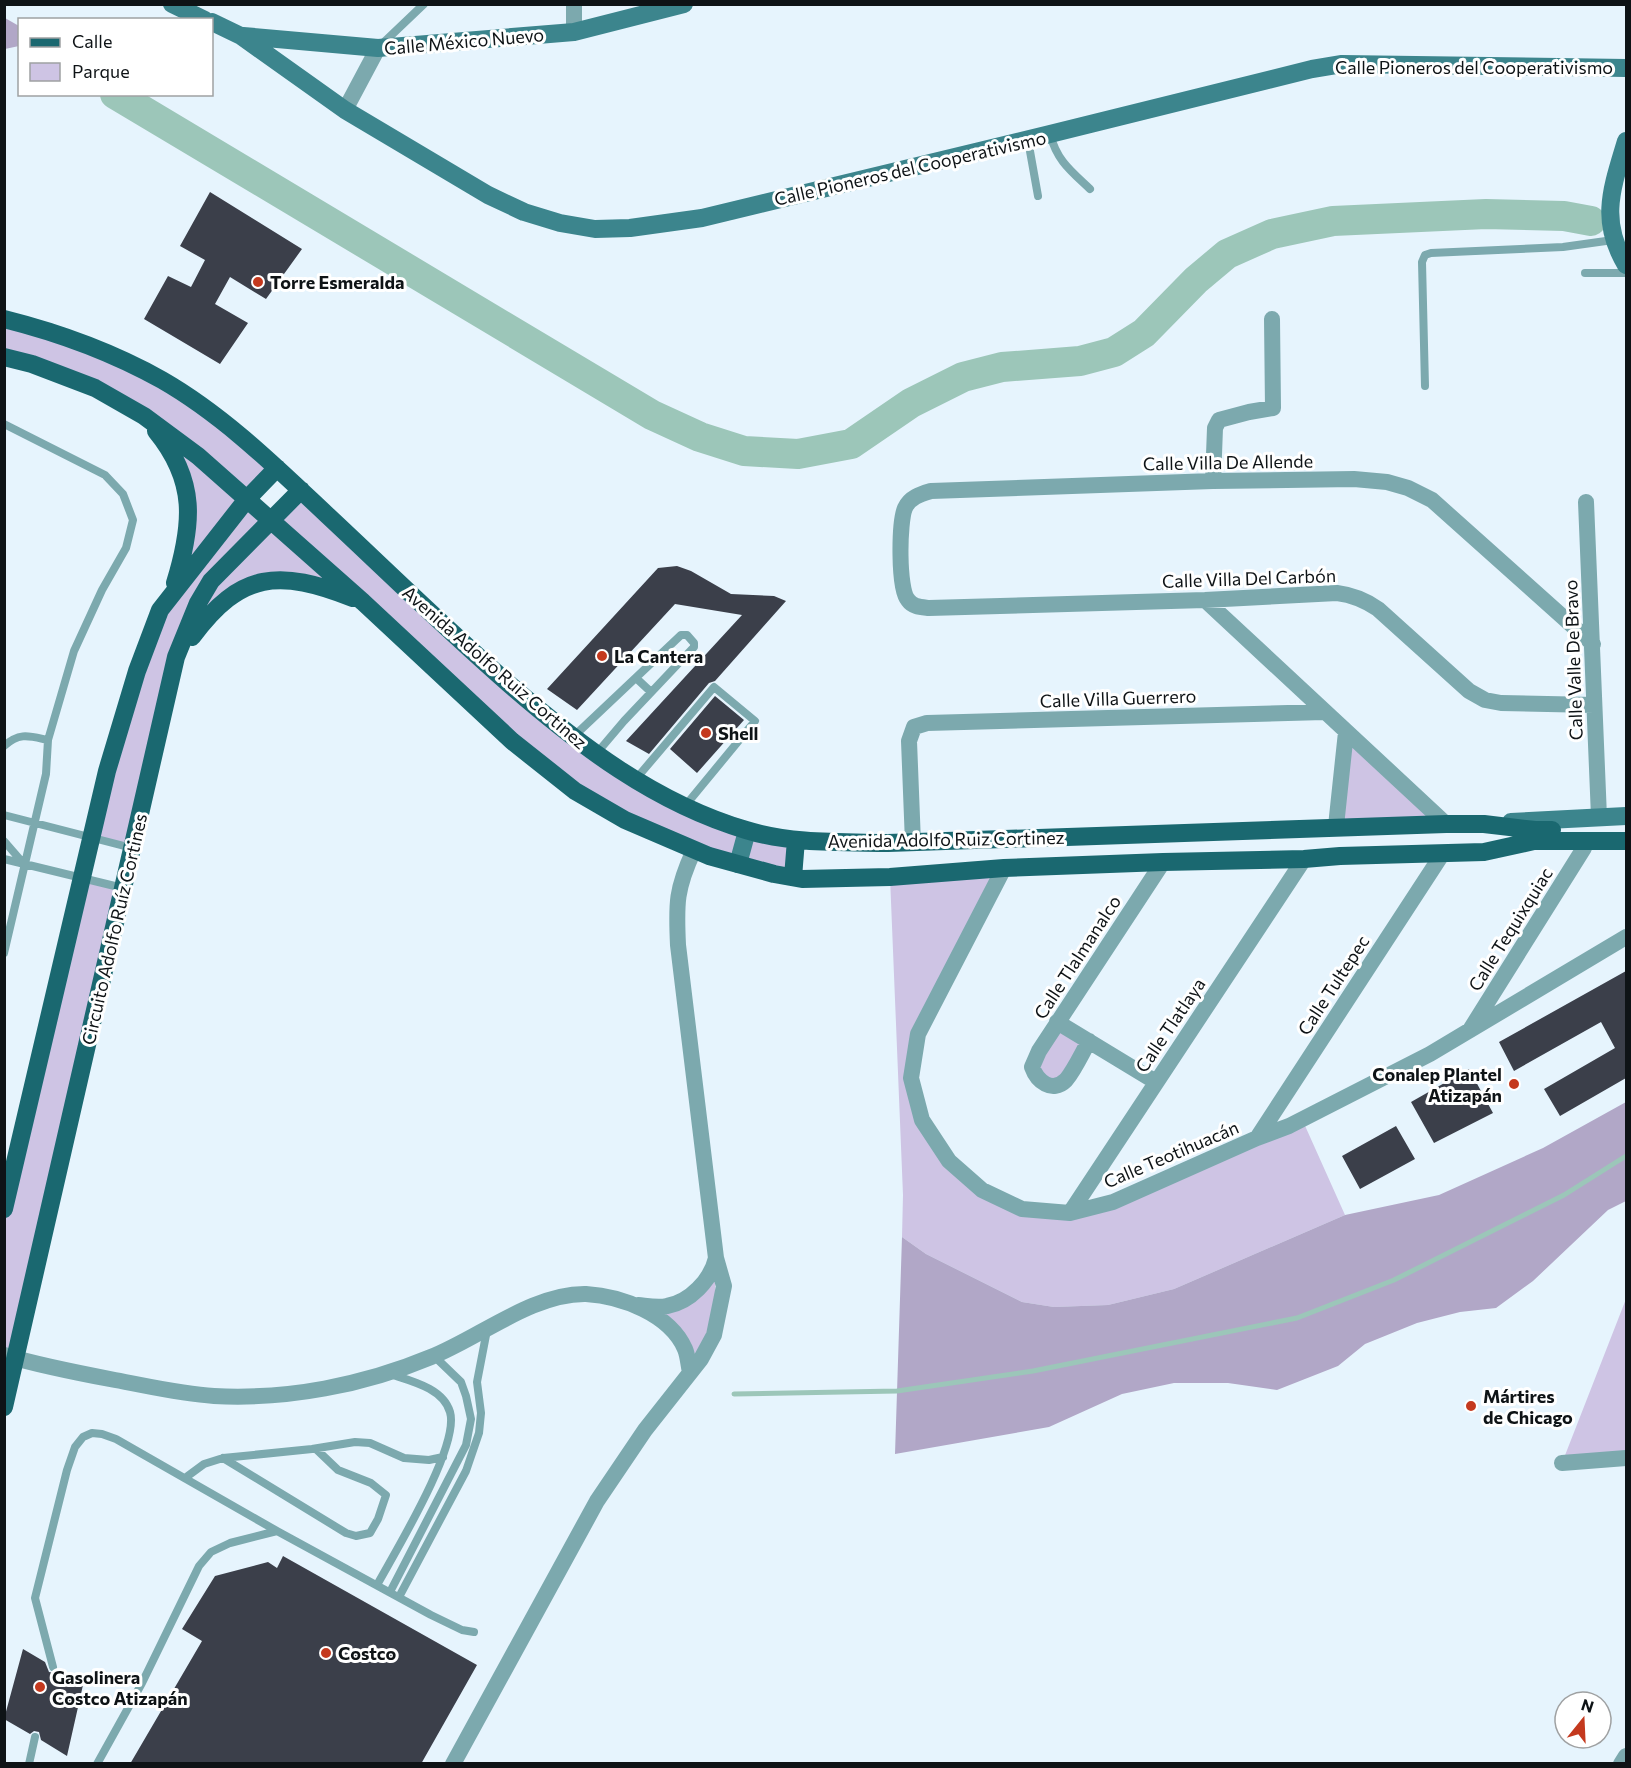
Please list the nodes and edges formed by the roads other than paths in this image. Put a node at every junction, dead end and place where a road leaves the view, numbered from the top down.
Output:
1 (172, 4) edge
2 (424, 4) edge
3 (574, 4) edge
4 (684, 4) edge
5 (201, 18) edge
6 (213, 22) edge
7 (574, 32) junction
8 (241, 36) junction
9 (378, 48) junction
10 (1626, 68) edge
11 (345, 110) junction
12 (1050, 134) junction
13 (1028, 140) junction
14 (1626, 141) edge
15 (1090, 189) dead end
16 (1038, 196) dead end
17 (1613, 240) junction
18 (1626, 265) edge
19 (1585, 273) dead end
20 (1626, 273) edge
21 (4, 319) edge
22 (1272, 319) dead end
23 (4, 357) edge
24 (1425, 386) dead end
25 (144, 416) junction
26 (4, 424) edge
27 (277, 468) junction
28 (1213, 481) junction
29 (300, 490) junction
30 (247, 499) junction
31 (1586, 502) dead end
32 (271, 520) junction
33 (172, 593) junction
34 (906, 599) joint
35 (1204, 600) junction
36 (363, 602) junction
37 (1593, 644) junction
38 (176, 657) junction
39 (636, 678) junction
40 (651, 692) junction
41 (1594, 705) junction
42 (1324, 711) junction
43 (1346, 732) junction
44 (572, 738) junction
45 (48, 740) junction
46 (4, 746) edge
47 (596, 754) junction
48 (635, 780) junction
49 (685, 806) junction
50 (4, 815) edge
51 (1626, 816) edge
52 (1599, 817) junction
53 (1446, 824) junction
54 (1484, 824) junction
55 (1336, 826) junction
56 (747, 831) junction
57 (1626, 831) edge
58 (1535, 835) junction
59 (91, 837) junction
60 (796, 840) junction
61 (4, 841) edge
62 (1626, 841) edge
63 (913, 843) junction
64 (1626, 846) edge
65 (132, 848) junction
66 (1584, 848) junction
67 (4, 849) edge
68 (694, 850) junction
69 (1484, 852) junction
70 (1443, 853) junction
71 (4, 859) edge
72 (1304, 859) junction
73 (1163, 862) junction
74 (25, 864) junction
75 (738, 864) junction
76 (1004, 868) junction
77 (793, 877) junction
78 (82, 879) junction
79 (123, 888) junction
80 (1626, 937) edge
81 (4, 953) edge
82 (1057, 1022) junction
83 (1468, 1032) junction
84 (1089, 1041) junction
85 (1156, 1082) junction
86 (1257, 1138) junction
87 (4, 1209) edge
88 (1070, 1212) junction
89 (716, 1258) junction
90 (630, 1304) junction
91 (487, 1330) junction
92 (434, 1356) junction
93 (10, 1357) edge
94 (690, 1371) junction
95 (389, 1374) junction
96 (4, 1407) edge
97 (316, 1449) junction
98 (443, 1457) junction
99 (223, 1458) junction
100 (1626, 1458) edge
101 (1563, 1463) dead end
102 (185, 1478) junction
103 (277, 1531) junction
104 (377, 1585) junction
105 (394, 1595) junction
106 (474, 1632) dead end
107 (53, 1667) dead end
108 (35, 1737) dead end
109 (1626, 1756) edge
110 (29, 1764) edge
111 (97, 1764) edge
112 (453, 1764) edge
113 (1621, 1764) edge

1 - 5 street
2 - 9 lane
3 - 7 street
4 - 7 street, Calle México Nuevo
6 - 8 street
7 - 9 street, Calle México Nuevo
8 - 9 street, Calle México Nuevo
8 - 11 street, Calle Pioneros del Cooperativismo
9 - 11 street
10 - 12 street, Calle Pioneros del Cooperativismo
11 - 13 street, Calle Pioneros del Cooperativismo
12 - 13 street, Calle Pioneros del Cooperativismo
12 - 15 lane
13 - 16 lane
14 - 17 street
17 - 18 street
17 - 24 lane
19 - 20 lane
21 - 27 main road, Avenida Adolfo Ruiz Cortinez
22 - 28 street
23 - 25 main road, Avenida Adolfo Ruiz Cortinez
25 - 30 main road, Avenida Adolfo Ruiz Cortinez
25 - 33 main road
26 - 45 lane
27 - 29 main road, Avenida Adolfo Ruiz Cortinez
27 - 30 main road
28 - 34 street, Calle Villa De Allende
28 - 37 street, Calle Villa De Allende
29 - 32 main road, Circuito Adolfo Ruíz Cortines
29 - 44 main road, Avenida Adolfo Ruiz Cortinez
30 - 32 main road, Avenida Adolfo Ruiz Cortinez
30 - 33 main road
31 - 37 street, Calle Valle De Bravo
32 - 36 main road, Avenida Adolfo Ruiz Cortinez
32 - 38 main road, Circuito Adolfo Ruíz Cortines
33 - 59 main road
34 - 35 street, Calle Villa Del Carbón
35 - 41 street, Calle Villa Del Carbón
35 - 42 street
36 - 38 main road
36 - 68 main road, Avenida Adolfo Ruiz Cortinez
37 - 41 street, Calle Valle De Bravo
38 - 65 main road, Circuito Adolfo Ruíz Cortines
39 - 40 lane
39 - 40 lane
39 - 44 lane
40 - 47 lane
41 - 52 street, Calle Valle De Bravo
42 - 43 street
42 - 63 street, Calle Villa Guerrero
43 - 53 street
43 - 55 street
44 - 47 main road, Avenida Adolfo Ruiz Cortinez
45 - 46 lane
45 - 81 lane
47 - 48 main road, Avenida Adolfo Ruiz Cortinez
48 - 49 main road, Avenida Adolfo Ruiz Cortinez
48 - 49 lane
49 - 56 main road, Avenida Adolfo Ruiz Cortinez
50 - 59 lane
51 - 52 street, Avenida Adolfo Ruiz Cortinez
52 - 54 street, Avenida Adolfo Ruiz Cortinez
53 - 54 main road, Avenida Adolfo Ruiz Cortinez
53 - 55 main road, Avenida Adolfo Ruiz Cortinez
54 - 58 main road, Avenida Adolfo Ruiz Cortinez
55 - 63 main road, Avenida Adolfo Ruiz Cortinez
56 - 60 main road, Avenida Adolfo Ruiz Cortinez
56 - 75 street
57 - 58 main road, Avenida Adolfo Ruiz Cortinez
58 - 62 main road, Avenida Adolfo Ruiz Cortinez
58 - 69 main road, Avenida Adolfo Ruiz Cortinez
59 - 65 lane
59 - 78 main road
60 - 63 main road, Avenida Adolfo Ruiz Cortinez
60 - 77 main road
61 - 74 lane
64 - 66 street, Avenida Adolfo Ruiz Cortinez
65 - 79 main road, Circuito Adolfo Ruíz Cortines
66 - 69 street, Avenida Adolfo Ruiz Cortinez
66 - 83 street, Calle Tequixquiac
67 - 74 lane
68 - 75 main road, Avenida Adolfo Ruiz Cortinez
68 - 89 street
69 - 70 main road, Avenida Adolfo Ruiz Cortinez
70 - 72 main road, Avenida Adolfo Ruiz Cortinez
70 - 86 street, Calle Tultepec
71 - 74 lane
72 - 73 main road, Avenida Adolfo Ruiz Cortinez
72 - 85 street, Calle Tlatlaya
73 - 76 main road, Avenida Adolfo Ruiz Cortinez
73 - 82 street, Calle Tlalmanalco
74 - 78 lane
75 - 77 main road, Avenida Adolfo Ruiz Cortinez
76 - 77 main road, Avenida Adolfo Ruiz Cortinez
76 - 88 street, Calle Teotihuacán
78 - 79 lane
78 - 87 main road
79 - 93 main road, Circuito Adolfo Ruíz Cortines
80 - 83 street, Calle Teotihuacán
82 - 84 street
82 - 84 street, Calle Tlalmanalco
83 - 86 street, Calle Teotihuacán
84 - 85 street
85 - 88 street, Calle Tlatlaya
86 - 88 street, Calle Teotihuacán
89 - 90 street
89 - 94 street
90 - 91 street
90 - 94 street
91 - 92 street
91 - 105 lane
92 - 95 street
92 - 105 lane
93 - 95 street
93 - 96 main road, Circuito Adolfo Ruíz Cortines
94 - 112 street
95 - 98 lane
97 - 98 lane
97 - 99 lane
97 - 99 lane
98 - 104 lane
99 - 102 lane
100 - 101 street
102 - 103 lane
102 - 107 lane
103 - 104 lane
103 - 111 lane
104 - 105 lane
105 - 106 lane
108 - 110 lane
109 - 113 street

